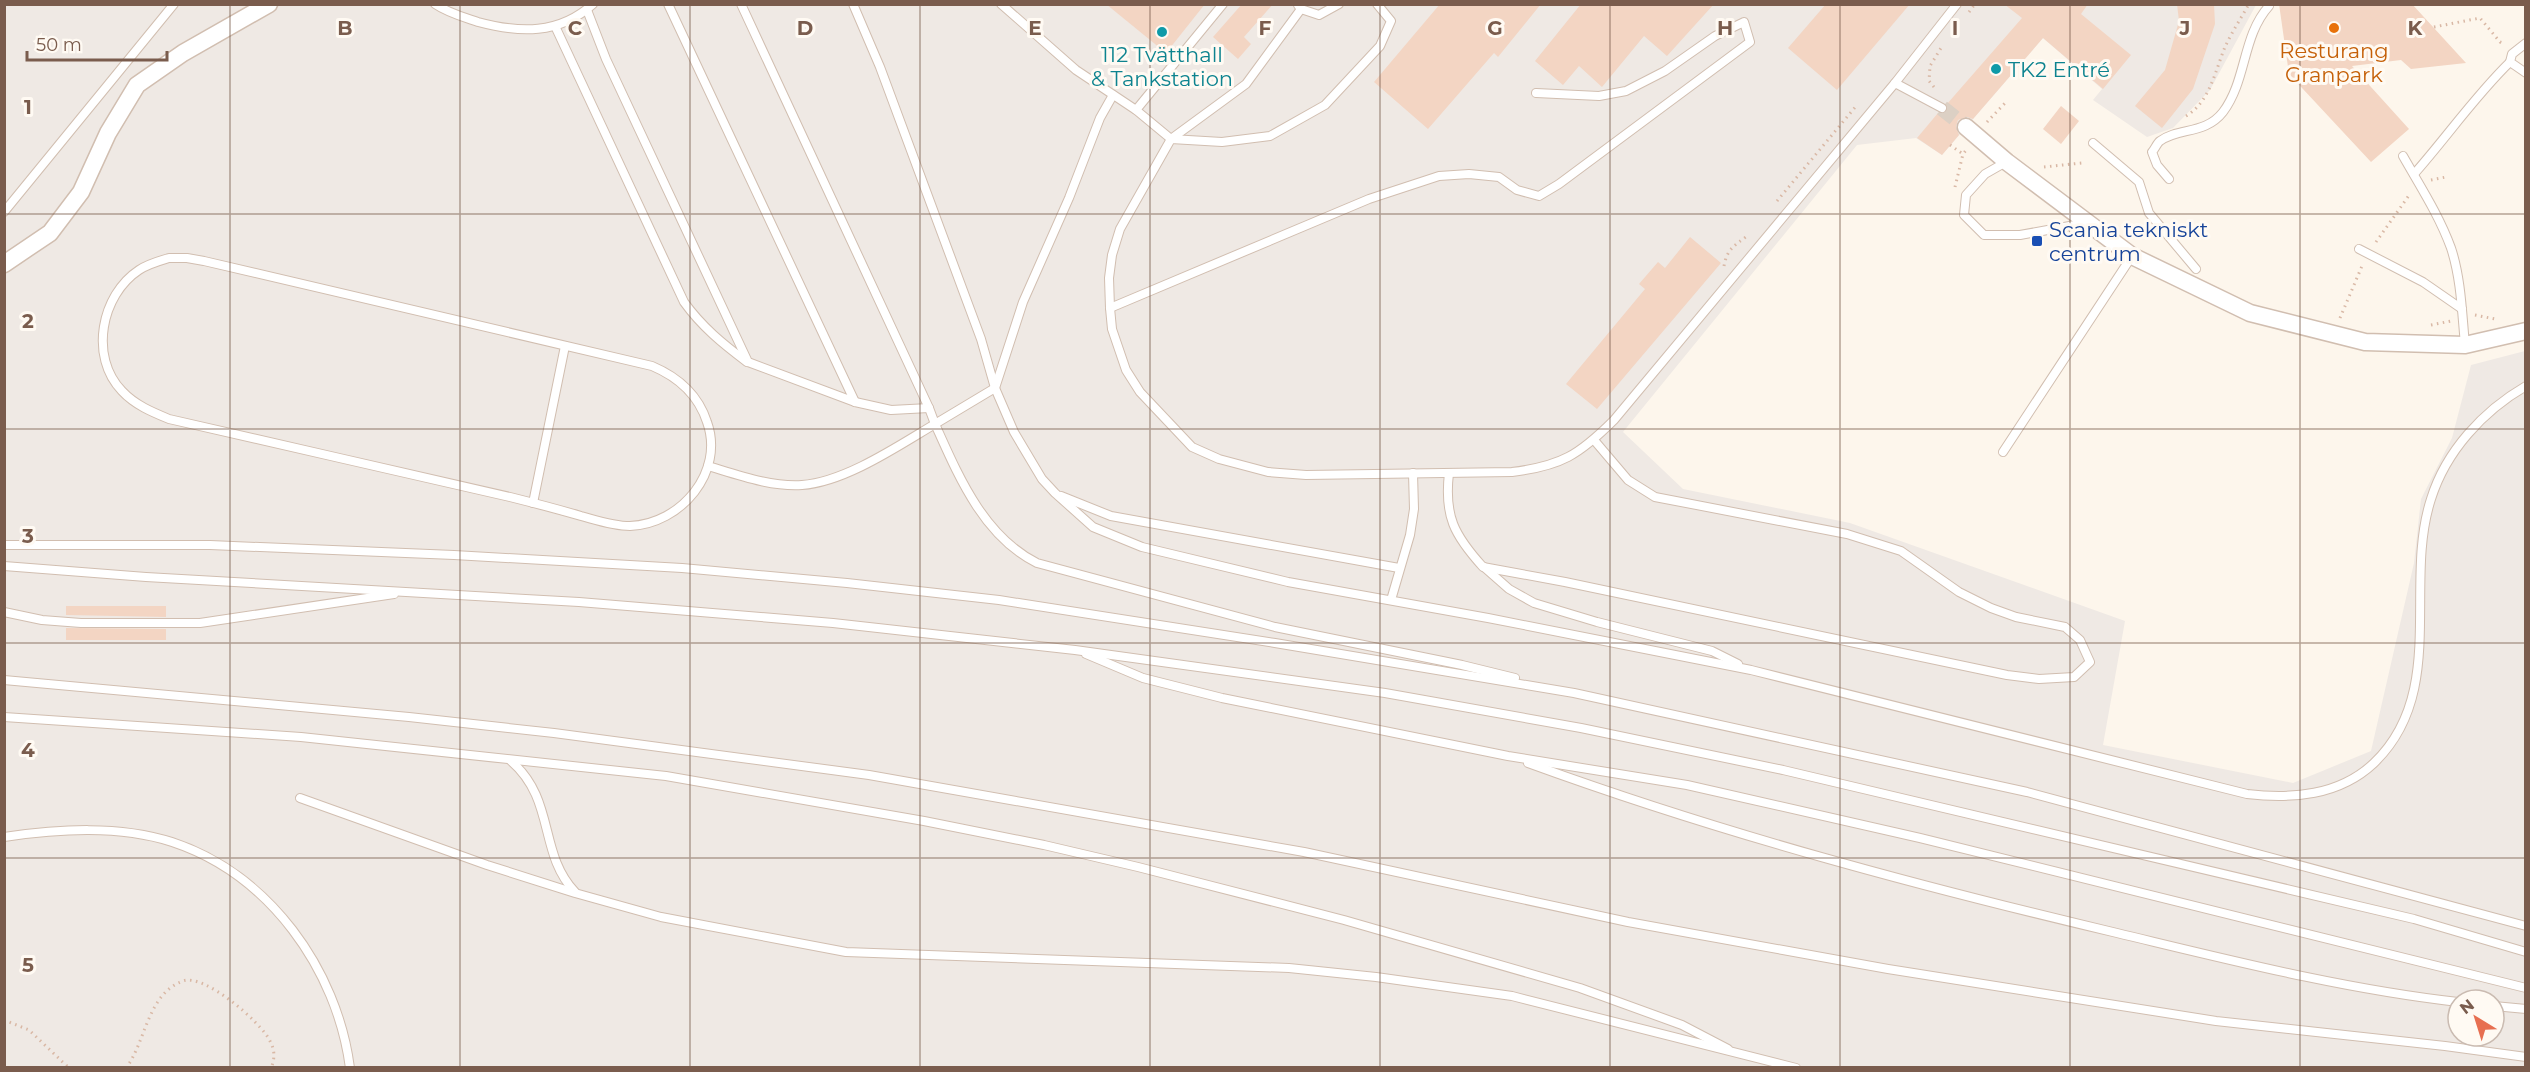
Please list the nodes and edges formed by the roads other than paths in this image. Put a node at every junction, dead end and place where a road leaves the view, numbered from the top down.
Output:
1 (174, 4) edge
2 (269, 4) edge
3 (435, 4) edge
4 (668, 4) edge
5 (741, 4) edge
6 (853, 4) edge
7 (1001, 4) edge
8 (1223, 4) edge
9 (1339, 4) edge
10 (1377, 4) edge
11 (1957, 4) edge
12 (2270, 6) edge
13 (590, 7) edge
14 (1300, 7) edge
15 (555, 26) junction
16 (2523, 45) edge
17 (2510, 62) junction
18 (2526, 73) edge
19 (1895, 83) junction
20 (1536, 93) dead end
21 (1113, 95) junction
22 (1942, 108) tunnel mouth
23 (1136, 110) junction
24 (1965, 127) tunnel mouth
25 (1172, 139) junction
26 (2093, 143) dead end
27 (2403, 156) dead end
28 (2007, 162) junction
29 (2414, 174) junction
30 (2169, 178) dead end
31 (4, 212) edge
32 (2086, 223) junction
33 (2359, 249) dead end
34 (2132, 256) junction
35 (4, 264) edge
36 (2196, 269) dead end
37 (1110, 308) junction
38 (2462, 309) junction
39 (2526, 331) edge
40 (2465, 345) junction
41 (565, 346) junction
42 (748, 362) junction
43 (2526, 386) edge
44 (995, 388) junction
45 (855, 402) junction
46 (929, 408) junction
47 (935, 424) junction
48 (1594, 440) junction
49 (2003, 452) dead end
50 (708, 466) junction
51 (1449, 472) junction
52 (1413, 473) junction
53 (1055, 493) junction
54 (533, 503) junction
55 (4, 545) edge
56 (4, 566) edge
57 (1483, 567) junction
58 (1399, 568) junction
59 (412, 592) junction
60 (1390, 600) junction
61 (4, 612) edge
62 (1075, 650) junction
63 (1751, 670) junction
64 (4, 680) edge
65 (1574, 693) junction
66 (4, 717) edge
67 (1508, 756) junction
68 (511, 761) junction
69 (300, 798) dead end
70 (4, 837) edge
71 (575, 893) junction
72 (2526, 926) edge
73 (2526, 952) edge
74 (2526, 988) edge
75 (2446, 1001) edge
76 (2506, 1007) edge
77 (2526, 1009) edge
78 (1728, 1049) junction
79 (2526, 1058) edge
80 (350, 1068) edge
81 (1796, 1068) edge

1 - 31 lane
2 - 35 street
3 - 15 lane
4 - 45 lane
5 - 46 lane
6 - 44 lane
7 - 21 lane
8 - 23 lane
9 - 14 lane
10 - 25 lane
11 - 19 lane
12 - 30 lane
13 - 15 lane
13 - 42 lane
14 - 25 lane
15 - 42 lane
16 - 17 lane
17 - 18 lane
17 - 29 lane
19 - 22 lane
19 - 48 lane
20 - 37 lane
21 - 23 lane
21 - 44 lane
23 - 25 lane
24 - 28 street
25 - 37 lane
26 - 36 lane
27 - 29 lane
28 - 32 street
28 - 32 lane
29 - 38 lane
32 - 34 street
33 - 38 lane
34 - 40 street
34 - 49 lane
37 - 52 lane
38 - 40 lane
39 - 40 street
41 - 50 lane
41 - 54 lane
41 - 54 lane
42 - 45 lane
43 - 63 lane
44 - 47 lane
44 - 53 lane
45 - 46 lane
46 - 47 lane
47 - 50 lane
47 - 65 lane
48 - 51 lane
48 - 57 lane
50 - 54 lane
51 - 52 lane
51 - 57 lane
52 - 58 lane
53 - 58 lane
53 - 60 lane
55 - 65 lane
56 - 59 lane
57 - 63 lane
58 - 60 lane
59 - 61 lane
59 - 62 lane
60 - 63 lane
62 - 67 lane
62 - 73 lane
64 - 79 lane
65 - 72 lane
66 - 68 lane
67 - 74 lane
67 - 75 lane
68 - 71 lane
68 - 78 lane
69 - 71 lane
70 - 80 lane
71 - 78 lane
76 - 77 lane
78 - 81 lane

